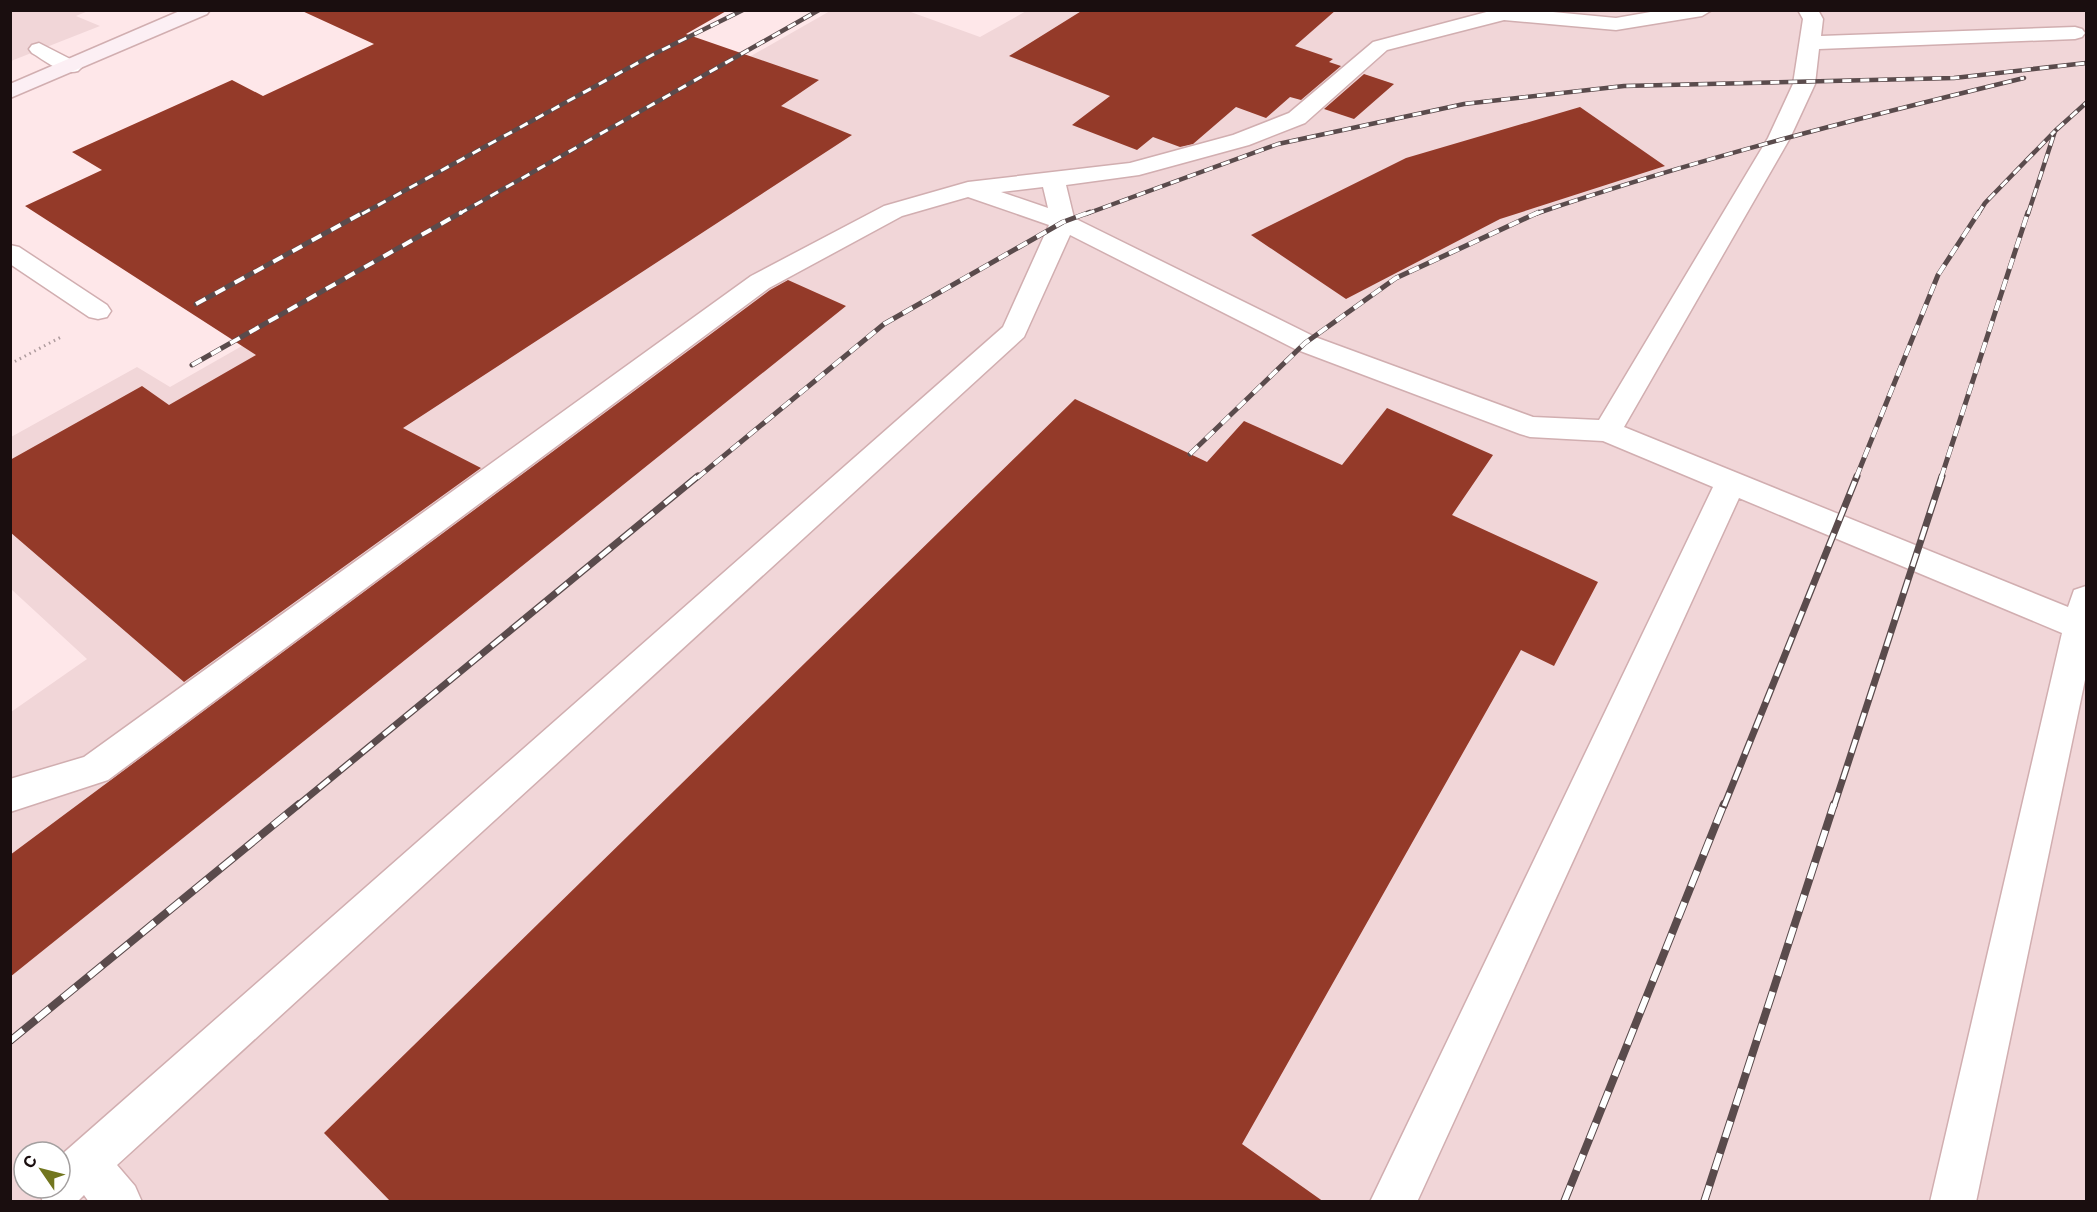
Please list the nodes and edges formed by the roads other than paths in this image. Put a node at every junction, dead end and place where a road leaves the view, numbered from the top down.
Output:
1 (200, 10) edge
2 (1702, 10) edge
3 (1808, 10) edge
4 (2075, 33) dead end
5 (1810, 43) junction
6 (39, 49) dead end
7 (71, 67) junction
8 (10, 92) edge
9 (1053, 179) junction
10 (968, 189) junction
11 (1063, 222) junction
12 (10, 252) edge
13 (98, 311) dead end
14 (1607, 431) junction
15 (1731, 482) junction
16 (2084, 613) edge
17 (10, 796) edge
18 (72, 1175) edge
19 (72, 1181) edge
20 (119, 1202) edge
21 (1393, 1202) edge
22 (1953, 1202) edge

1 - 7 main road
2 - 9 lane
3 - 5 lane
4 - 5 lane
5 - 14 lane
6 - 7 lane
7 - 8 main road
9 - 10 lane
9 - 11 lane
10 - 11 lane
10 - 17 lane
11 - 14 lane
11 - 18 lane
12 - 13 lane
14 - 15 lane
15 - 16 lane
15 - 21 lane
16 - 22 lane
19 - 20 lane

